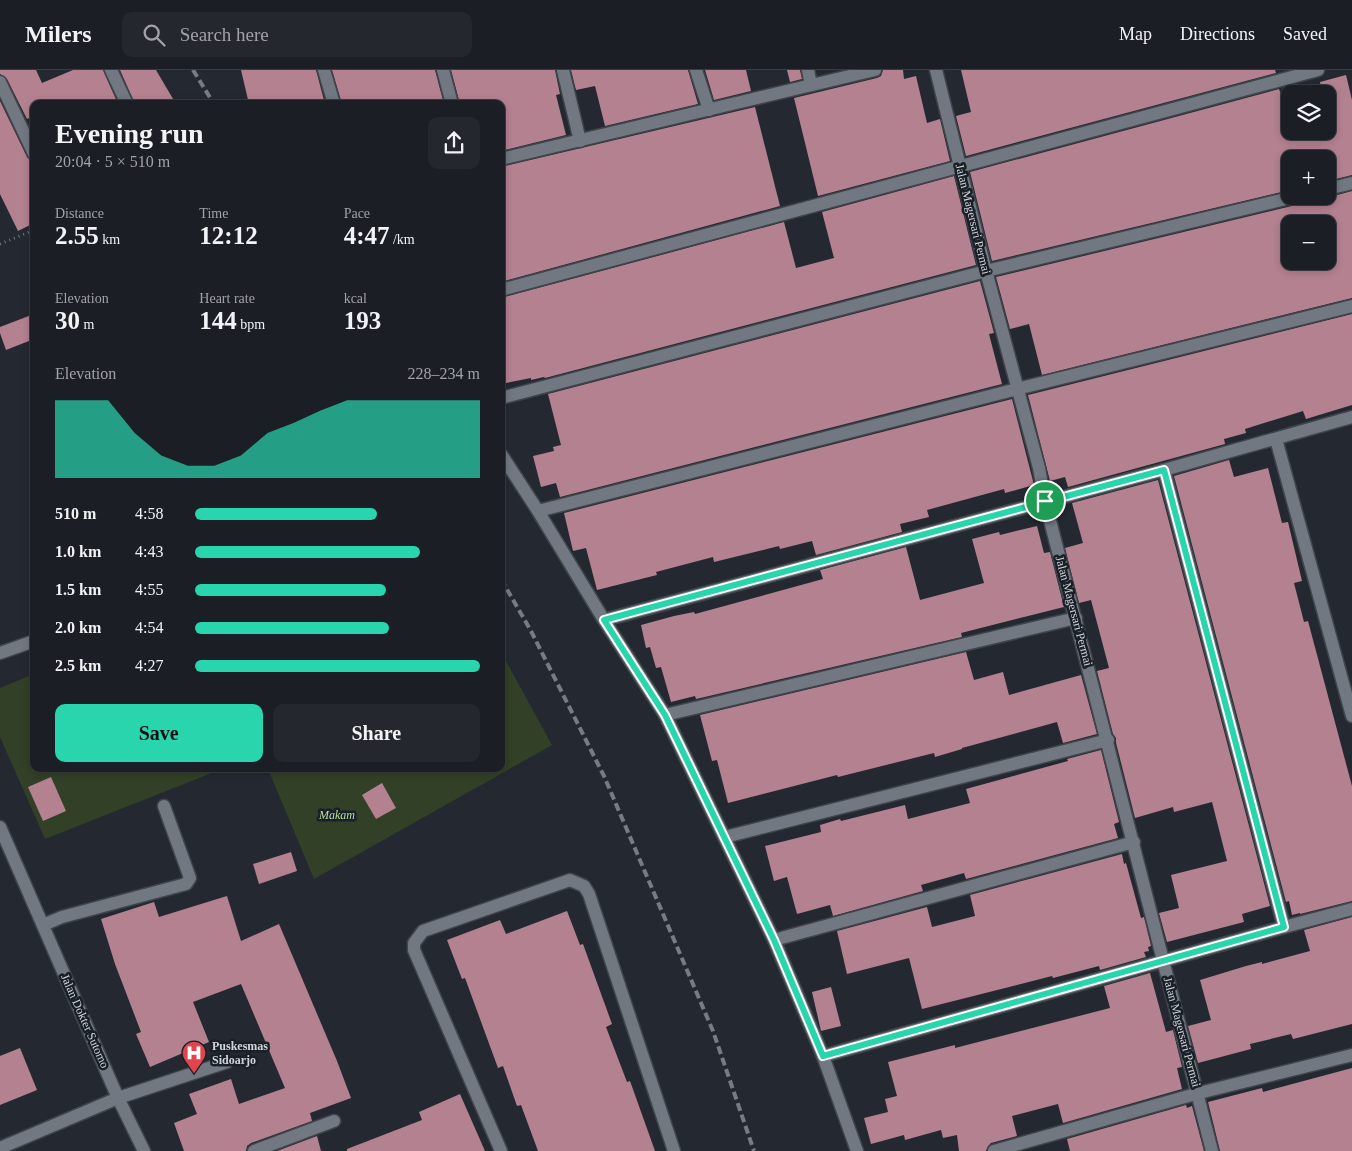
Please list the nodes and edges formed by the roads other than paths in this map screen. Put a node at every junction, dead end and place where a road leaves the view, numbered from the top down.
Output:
1 (111, 70) edge
2 (324, 70) edge
3 (443, 70) edge
4 (563, 70) edge
5 (696, 70) edge
6 (808, 70) edge
7 (875, 70) edge
8 (936, 70) edge
9 (1318, 70) edge
10 (0, 82) edge
11 (811, 85) junction
12 (125, 100) edge
13 (333, 100) edge
14 (451, 100) edge
15 (709, 110) junction
16 (580, 140) junction
17 (30, 146) edge
18 (505, 158) edge
19 (960, 166) junction
20 (1352, 183) edge
21 (1336, 187) edge
22 (1281, 200) edge
23 (986, 270) junction
24 (505, 289) edge
25 (1352, 306) edge
26 (1017, 389) junction
27 (505, 397) edge
28 (1352, 417) edge
29 (1276, 439) junction
30 (505, 460) edge
31 (1164, 470) junction
32 (1045, 501) junction
33 (538, 511) junction
34 (1076, 618) junction
35 (604, 620) junction
36 (30, 642) edge
37 (0, 653) edge
38 (665, 715) junction
39 (1352, 716) edge
40 (1108, 740) junction
41 (164, 806) dead end
42 (0, 827) edge
43 (725, 836) junction
44 (1134, 842) junction
45 (1352, 910) edge
46 (42, 925) junction
47 (1284, 927) junction
48 (774, 940) junction
49 (1163, 960) junction
50 (1352, 1055) edge
51 (823, 1056) junction
52 (227, 1062) dead end
53 (1199, 1093) junction
54 (118, 1098) junction
55 (334, 1121) dead end
56 (0, 1148) edge
57 (144, 1151) edge
58 (254, 1151) edge
59 (501, 1151) edge
60 (674, 1151) edge
61 (857, 1151) edge
62 (994, 1151) edge
63 (1212, 1151) edge

1 - 12 street
2 - 13 street
3 - 14 street
4 - 16 street
5 - 15 street
6 - 11 street
7 - 11 street
8 - 19 street, Jalan Magersari Permai
9 - 19 street
10 - 17 street
11 - 15 street
15 - 16 street
16 - 18 street
19 - 23 street, Jalan Magersari Permai
19 - 24 street
20 - 21 street
22 - 23 street
23 - 26 street, Jalan Magersari Permai
23 - 27 street
25 - 26 street
26 - 32 street, Jalan Magersari Permai
26 - 33 street
28 - 29 street
29 - 31 street
29 - 39 street
30 - 33 street
31 - 32 street
31 - 47 street
32 - 34 street, Jalan Magersari Permai
32 - 35 street
33 - 35 street
34 - 38 street
34 - 40 street, Jalan Magersari Permai
35 - 38 street
36 - 37 street
38 - 43 street
40 - 43 street
40 - 44 street, Jalan Magersari Permai
41 - 46 street
42 - 46 street, Jalan Dokter Sutomo
43 - 48 street
44 - 48 street
44 - 49 street, Jalan Magersari Permai
45 - 47 street
46 - 54 street, Jalan Dokter Sutomo
47 - 49 street
48 - 51 street
49 - 51 street
49 - 53 street, Jalan Magersari Permai
50 - 53 street
51 - 61 street
52 - 54 street
53 - 62 street
53 - 63 street, Jalan Magersari Permai
54 - 56 street
54 - 57 street, Jalan Dokter Sutomo
55 - 58 street
59 - 60 street

